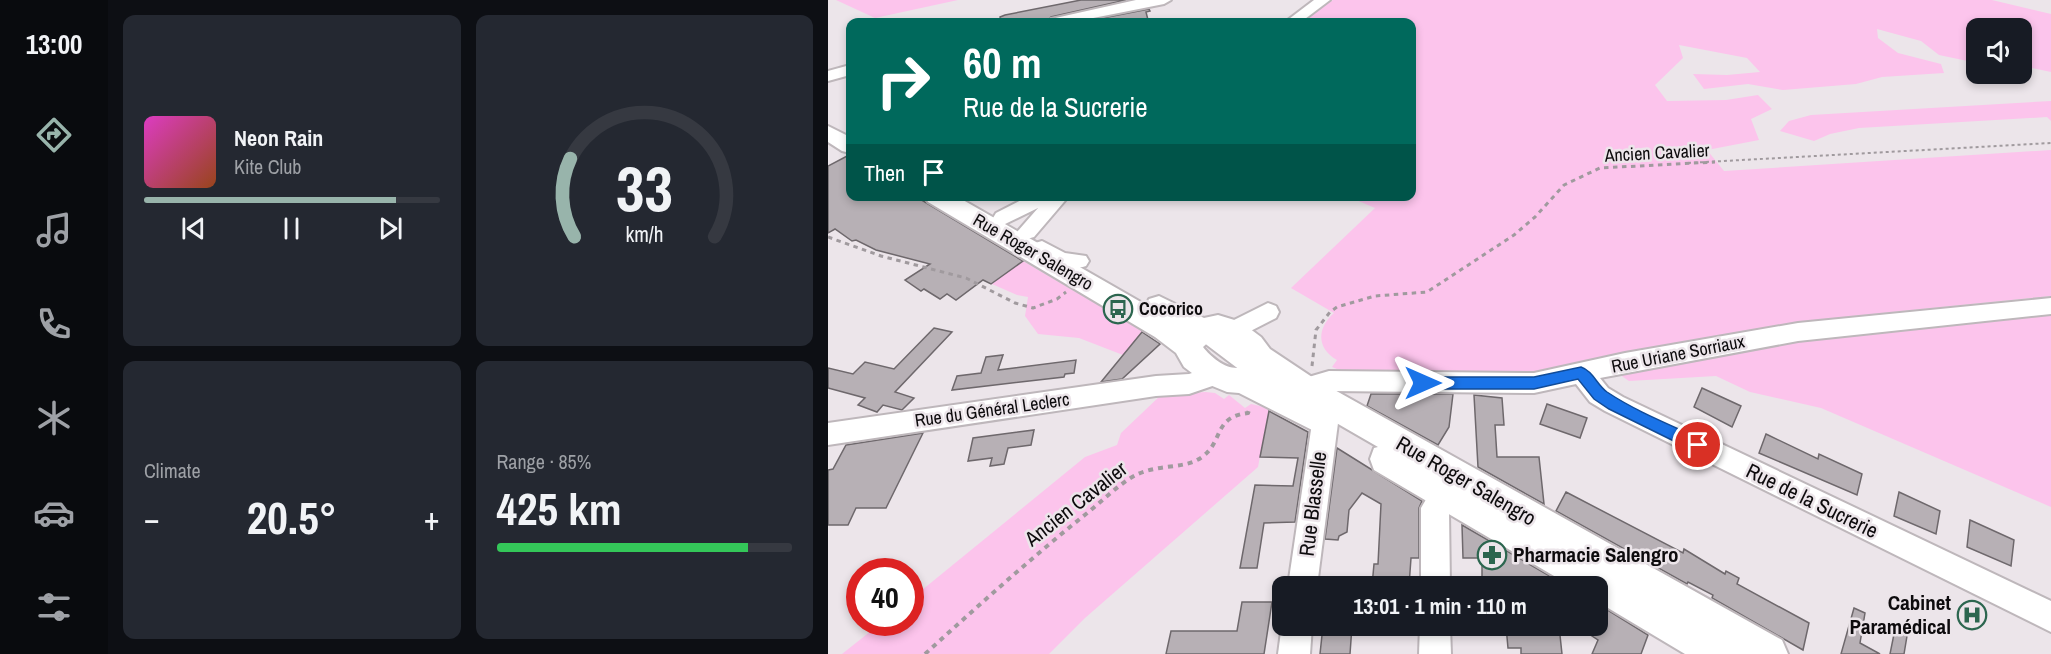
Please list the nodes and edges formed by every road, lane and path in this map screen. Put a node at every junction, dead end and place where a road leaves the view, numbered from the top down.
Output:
1 (1164, 0) edge
2 (1323, 0) edge
3 (1074, 18) edge
4 (1298, 18) edge
5 (846, 71) edge
6 (828, 76) edge
7 (828, 118) edge
8 (828, 126) edge
9 (846, 129) edge
10 (828, 133) edge
11 (846, 137) edge
12 (2051, 143) edge
13 (846, 144) edge
14 (947, 201) edge
15 (960, 201) edge
16 (974, 201) edge
17 (1035, 201) edge
18 (1055, 201) edge
19 (1003, 218) junction
20 (1027, 231) junction
21 (828, 237) edge
22 (1080, 271) junction
23 (2051, 306) edge
24 (1229, 360) junction
25 (1581, 373) junction
26 (1308, 376) junction
27 (1378, 383) junction
28 (1334, 417) junction
29 (828, 434) edge
30 (1445, 493) junction
31 (1304, 576) edge
32 (1435, 576) edge
33 (2051, 617) edge
34 (1297, 636) edge
35 (1435, 636) edge
36 (1716, 647) edge
37 (926, 654) edge
38 (1294, 654) edge
39 (1435, 654) edge
40 (1768, 654) edge

1 - 3 street
2 - 4 street
5 - 6 street
7 - 9 main road
8 - 11 street
10 - 13 main road
12 - 26 path, Ancien Cavalier
14 - 22 main road, Rue Roger Salengro
15 - 22 street
16 - 19 main road, Rue Roger Salengro
17 - 19 street
18 - 20 street
19 - 20 main road, Rue Roger Salengro
20 - 22 main road, Rue Roger Salengro
21 - 22 path
22 - 24 main road, Rue Roger Salengro
23 - 25 street, Rue Uriane Sorriaux
24 - 26 main road, Rue Roger Salengro
24 - 28 main road, Rue Roger Salengro
24 - 29 street, Rue du Général Leclerc
24 - 36 street
24 - 37 path, Ancien Cavalier
25 - 27 street, Rue Uriane Sorriaux
25 - 33 street, Rue de la Sucrerie
26 - 27 street, Rue Uriane Sorriaux
26 - 28 main road, Rue Roger Salengro
27 - 28 street, Rue Uriane Sorriaux
28 - 30 main road, Rue Roger Salengro
28 - 31 street, Rue Blasselle
28 - 36 main road, Rue Roger Salengro
30 - 32 street
30 - 36 main road, Rue Roger Salengro
34 - 38 street
35 - 39 street
36 - 40 main road, Rue Roger Salengro

